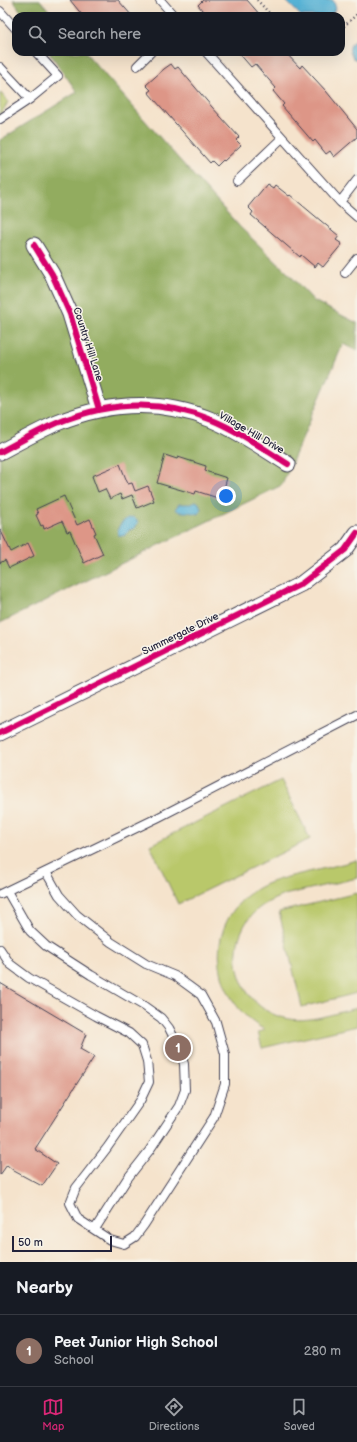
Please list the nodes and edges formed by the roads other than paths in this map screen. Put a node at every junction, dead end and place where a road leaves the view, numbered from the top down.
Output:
1 (160, 0) edge
2 (0, 11) edge
3 (170, 12) edge
4 (12, 24) edge
5 (40, 56) edge
6 (147, 56) edge
7 (210, 56) edge
8 (137, 66) dead end
9 (0, 67) edge
10 (30, 99) junction
11 (0, 118) edge
12 (282, 138) junction
13 (357, 180) edge
14 (237, 181) dead end
15 (340, 202) junction
16 (357, 217) edge
17 (34, 245) dead end
18 (357, 258) edge
19 (345, 273) dead end
20 (99, 409) junction
21 (0, 452) edge
22 (288, 464) dead end
23 (357, 533) edge
24 (357, 715) edge
25 (0, 733) edge
26 (46, 872) junction
27 (3, 892) edge
28 (0, 949) edge
29 (95, 1229) junction

1 - 3 lane
2 - 4 lane
5 - 10 lane
6 - 8 lane
7 - 12 lane
9 - 10 lane
10 - 11 lane
12 - 14 lane
12 - 15 lane
13 - 15 lane
15 - 16 lane
17 - 20 street, Country Hill Lane
18 - 19 lane
20 - 21 street, Village Hill Drive
20 - 22 street, Village Hill Drive
23 - 25 street, Summergate Drive
24 - 26 lane
26 - 27 lane
26 - 29 lane
27 - 29 lane
28 - 29 lane

